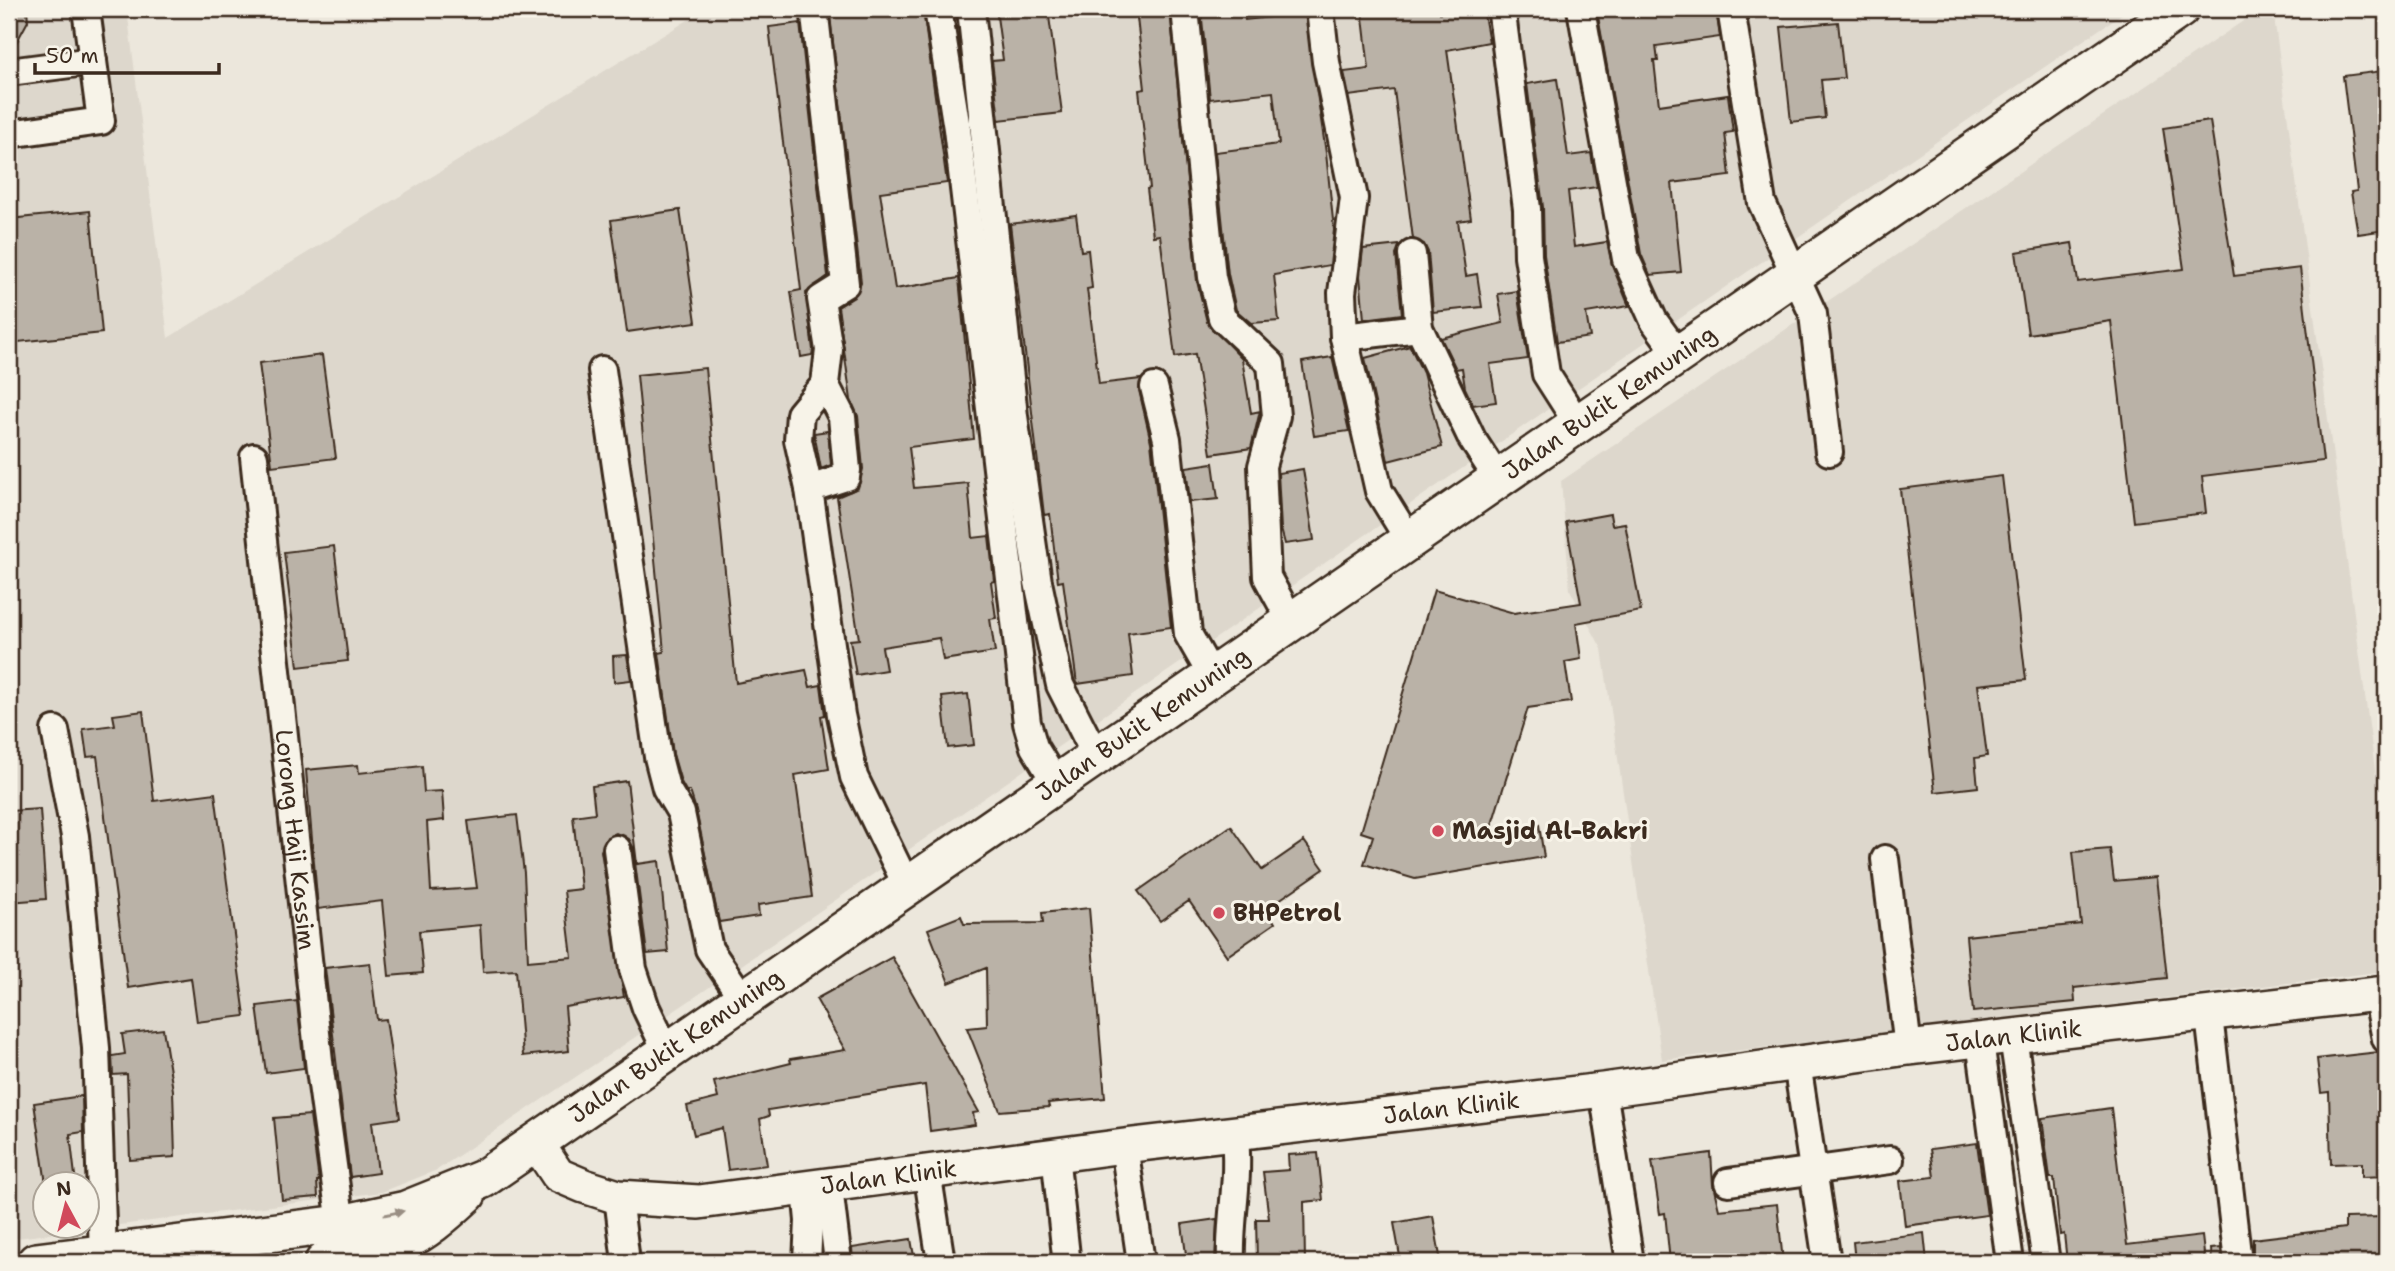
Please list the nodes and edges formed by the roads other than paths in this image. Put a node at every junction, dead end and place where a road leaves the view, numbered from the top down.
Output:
1 (86, 9) edge
2 (939, 9) edge
3 (971, 9) edge
4 (1185, 9) edge
5 (1320, 9) edge
6 (1581, 9) edge
7 (1731, 9) edge
8 (2180, 9) edge
9 (1502, 14) dead end
10 (815, 16) dead end
11 (93, 61) junction
12 (9, 72) edge
13 (969, 127) junction
14 (9, 134) edge
15 (1412, 254) dead end
16 (1796, 273) junction
17 (1419, 328) junction
18 (1343, 337) junction
19 (1678, 354) junction
20 (602, 370) dead end
21 (825, 384) junction
22 (1154, 387) dead end
23 (1578, 424) junction
24 (1829, 452) dead end
25 (254, 457) dead end
26 (1498, 479) junction
27 (809, 489) junction
28 (1409, 540) junction
29 (1291, 621) junction
30 (1212, 676) junction
31 (55, 730) dead end
32 (1096, 756) junction
33 (1056, 783) junction
34 (617, 849) dead end
35 (1885, 859) dead end
36 (907, 886) junction
37 (2382, 994) edge
38 (743, 999) junction
39 (2209, 1016) junction
40 (2013, 1037) junction
41 (2386, 1039) edge
42 (1980, 1041) junction
43 (1908, 1048) junction
44 (667, 1052) junction
45 (1797, 1063) junction
46 (1603, 1090) junction
47 (1234, 1132) junction
48 (536, 1142) junction
49 (1124, 1146) junction
50 (1055, 1154) junction
51 (1890, 1160) dead end
52 (1815, 1170) junction
53 (927, 1171) junction
54 (483, 1179) junction
55 (1728, 1182) dead end
56 (817, 1188) junction
57 (618, 1197) junction
58 (341, 1224) junction
59 (103, 1254) junction
60 (1066, 1256) dead end
61 (36, 1262) edge
62 (155, 1262) edge
63 (324, 1262) edge
64 (626, 1262) edge
65 (807, 1262) edge
66 (838, 1262) edge
67 (941, 1262) edge
68 (1141, 1262) edge
69 (1231, 1262) edge
70 (1630, 1262) edge
71 (1827, 1262) edge
72 (2010, 1262) edge
73 (2046, 1262) edge
74 (2238, 1262) edge

1 - 11 street
2 - 13 street
3 - 13 street
4 - 29 street
5 - 18 street
6 - 19 street
7 - 16 street
8 - 16 main road, Jalan Bukit Kemuning
9 - 23 street
10 - 21 street
11 - 12 street
11 - 14 street
13 - 32 street
13 - 33 street
15 - 17 street
16 - 19 main road, Jalan Bukit Kemuning
16 - 24 street
17 - 18 street
17 - 26 street
18 - 28 street
19 - 23 main road, Jalan Bukit Kemuning
20 - 38 street
21 - 27 street
21 - 27 street
22 - 30 street
23 - 26 main road, Jalan Bukit Kemuning
25 - 58 street, Lorong Haji Kassim
26 - 28 main road, Jalan Bukit Kemuning
27 - 36 street
28 - 29 main road, Jalan Bukit Kemuning
29 - 30 main road, Jalan Bukit Kemuning
30 - 32 main road, Jalan Bukit Kemuning
31 - 59 street
32 - 33 main road, Jalan Bukit Kemuning
33 - 36 main road, Jalan Bukit Kemuning
34 - 44 street
35 - 43 street
36 - 38 main road, Jalan Bukit Kemuning
37 - 39 street, Jalan Klinik
37 - 41 street
38 - 44 main road, Jalan Bukit Kemuning
39 - 40 street, Jalan Klinik
39 - 74 street
40 - 42 street, Jalan Klinik
40 - 73 street
42 - 43 street, Jalan Klinik
42 - 72 street
43 - 45 street, Jalan Klinik
44 - 48 main road, Jalan Bukit Kemuning
45 - 46 street, Jalan Klinik
45 - 52 street
46 - 47 street, Jalan Klinik
46 - 70 street
47 - 49 street, Jalan Klinik
47 - 69 street
48 - 54 main road, Jalan Bukit Kemuning
48 - 57 street, Jalan Klinik
49 - 50 street, Jalan Klinik
49 - 68 street
50 - 53 street, Jalan Klinik
50 - 60 street
51 - 52 street
52 - 55 street
52 - 71 street
53 - 56 street, Jalan Klinik
53 - 67 street
58 -> 54 main road, Jalan Bukit Kemuning
54 - 63 main road
56 - 57 street, Jalan Klinik
56 - 65 street
56 - 66 street
57 - 64 street
58 - 59 main road, Jalan Bukit Kemuning
58 - 62 street
59 - 61 main road, Jalan Bukit Kemuning

